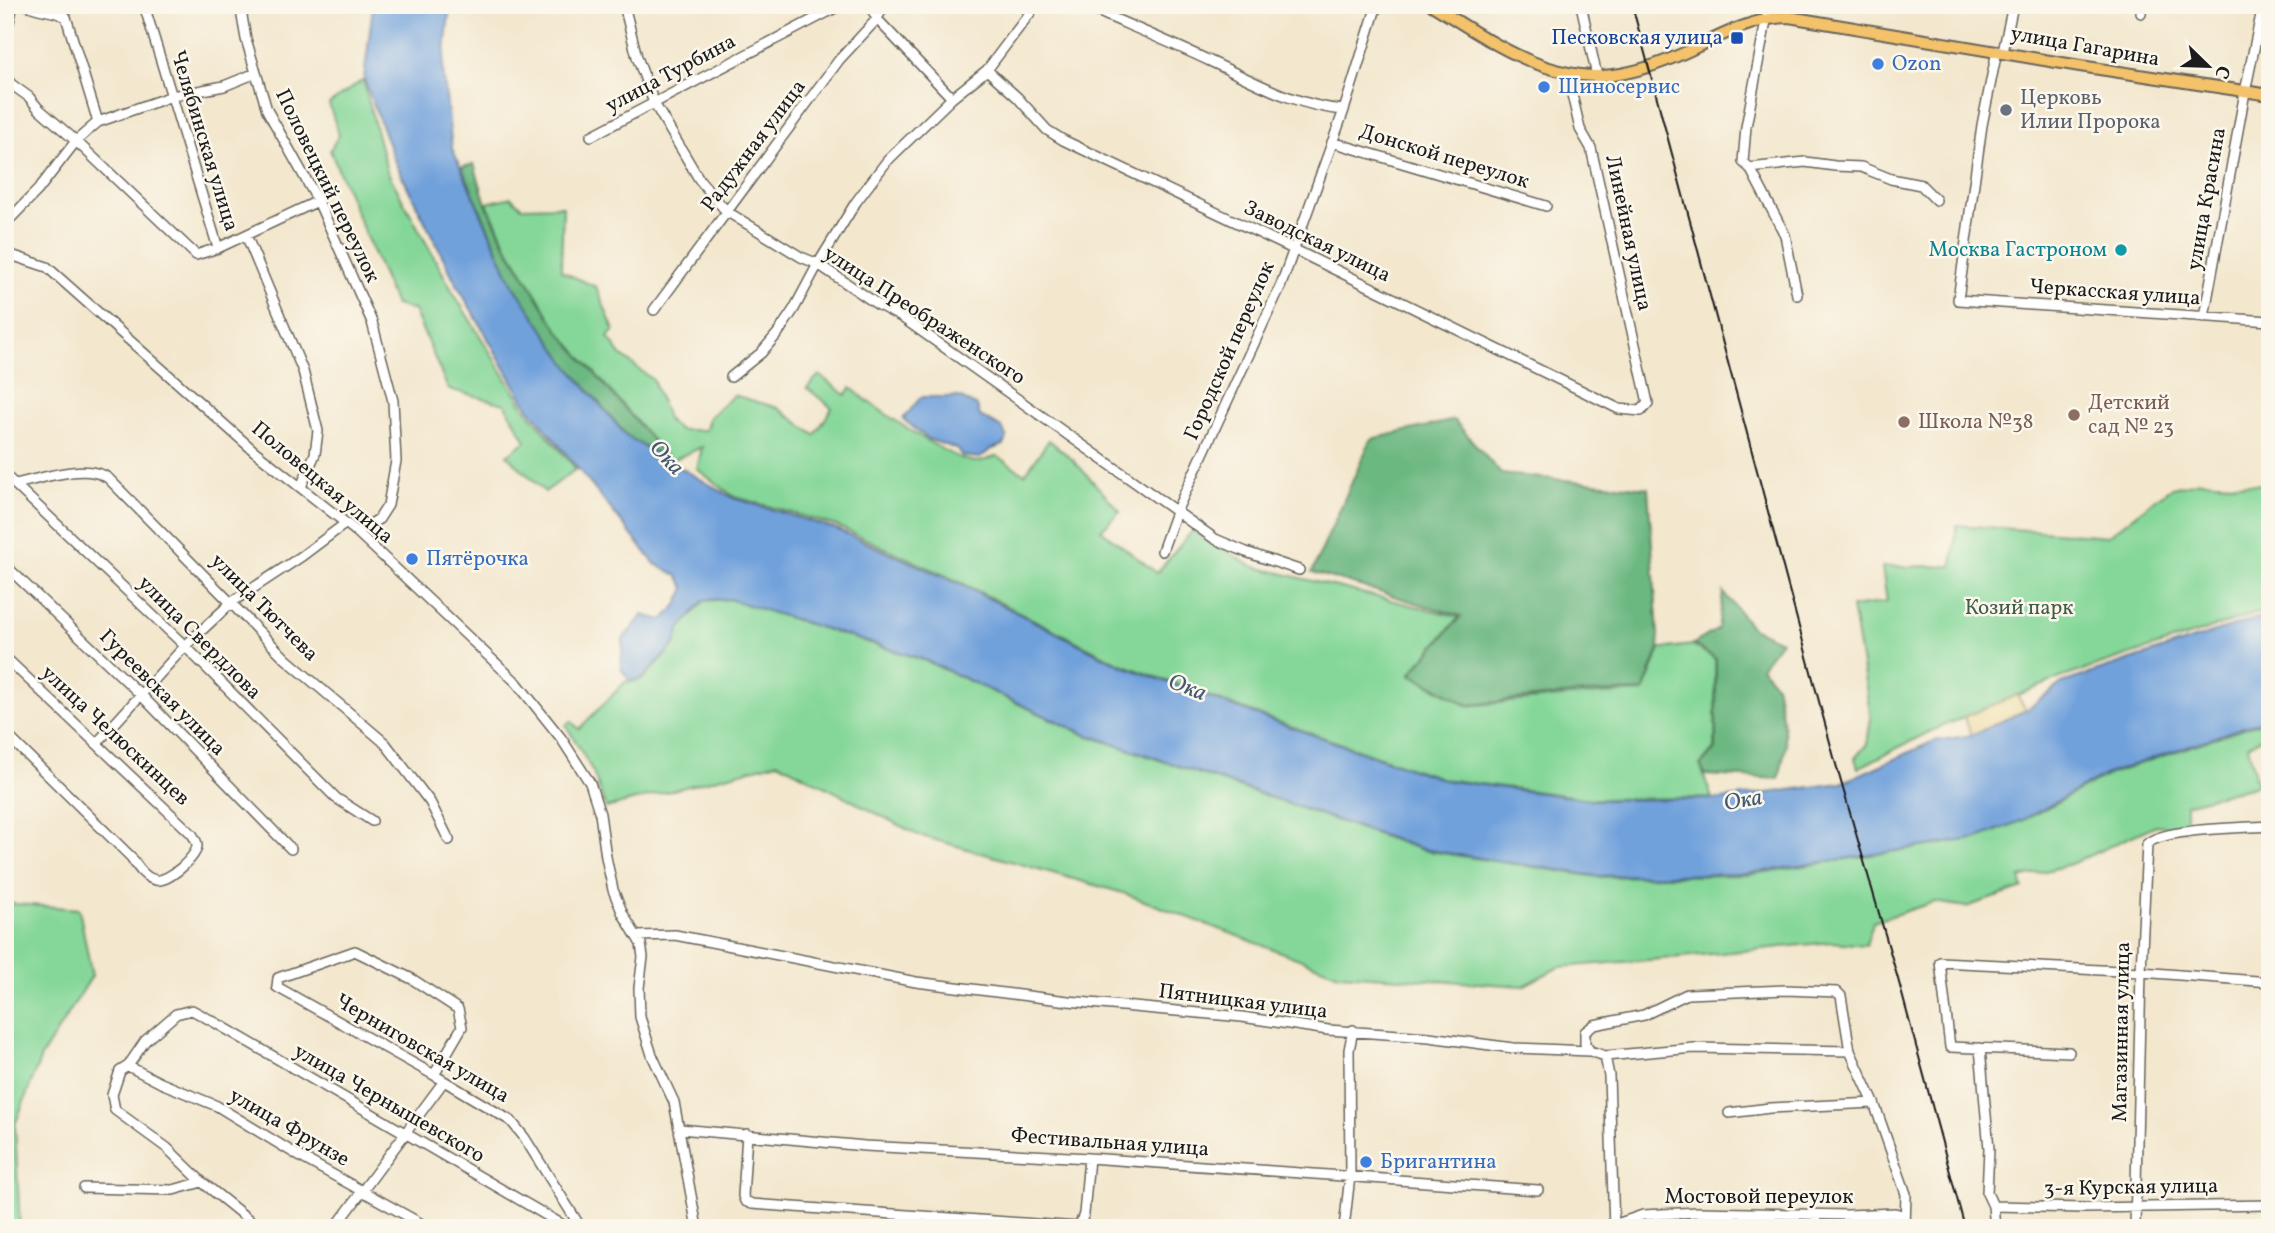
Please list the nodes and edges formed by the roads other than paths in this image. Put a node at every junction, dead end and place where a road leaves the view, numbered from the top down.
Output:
1 (13, 5) edge
2 (27, 5) edge
3 (144, 5) edge
4 (240, 5) edge
5 (841, 5) edge
6 (870, 5) edge
7 (884, 5) edge
8 (1036, 5) edge
9 (1083, 5) edge
10 (1377, 5) edge
11 (1432, 5) edge
12 (1581, 5) edge
13 (1769, 5) edge
14 (2013, 5) edge
15 (2263, 5) edge
16 (626, 6) edge
17 (877, 19) junction
18 (1766, 19) junction
19 (5, 40) edge
20 (2000, 52) junction
21 (987, 70) junction
22 (256, 73) junction
23 (1567, 73) junction
24 (1597, 76) junction
25 (2245, 92) junction
26 (2270, 95) edge
27 (172, 96) junction
28 (952, 98) junction
29 (654, 103) junction
30 (1344, 110) junction
31 (98, 122) junction
32 (591, 136) dead end
33 (76, 141) junction
34 (1332, 142) junction
35 (1750, 168) junction
36 (1936, 200) dead end
37 (318, 201) junction
38 (1546, 206) dead end
39 (726, 211) junction
40 (5, 224) edge
41 (246, 234) junction
42 (218, 248) junction
43 (1293, 250) junction
44 (5, 253) edge
45 (818, 264) junction
46 (1797, 295) dead end
47 (654, 310) dead end
48 (2204, 317) junction
49 (2270, 321) edge
50 (731, 377) dead end
51 (1647, 403) joint
52 (5, 475) edge
53 (15, 484) junction
54 (301, 487) junction
55 (1177, 512) junction
56 (346, 523) junction
57 (357, 533) junction
58 (1162, 551) dead end
59 (5, 565) edge
60 (1299, 570) dead end
61 (232, 602) junction
62 (185, 646) junction
63 (5, 657) edge
64 (141, 695) junction
65 (5, 733) edge
66 (97, 743) junction
67 (372, 821) dead end
68 (2270, 826) edge
69 (449, 840) dead end
70 (291, 849) dead end
71 (637, 936) junction
72 (2141, 972) junction
73 (2270, 982) edge
74 (1353, 1030) junction
75 (1980, 1048) junction
76 (1590, 1051) junction
77 (1850, 1051) junction
78 (2069, 1052) dead end
79 (1605, 1056) junction
80 (128, 1066) junction
81 (434, 1075) junction
82 (444, 1081) junction
83 (1874, 1103) junction
84 (1729, 1113) dead end
85 (680, 1129) junction
86 (405, 1134) junction
87 (747, 1134) junction
88 (1089, 1158) junction
89 (1350, 1176) junction
90 (202, 1182) junction
91 (84, 1188) dead end
92 (364, 1190) junction
93 (1538, 1190) dead end
94 (2270, 1205) edge
95 (1993, 1206) junction
96 (2136, 1206) junction
97 (1815, 1214) junction
98 (1905, 1216) junction
99 (1614, 1226) edge
100 (259, 1228) edge
101 (335, 1228) edge
102 (429, 1228) edge
103 (568, 1228) edge
104 (580, 1228) edge
105 (697, 1228) edge
106 (1345, 1228) edge
107 (1816, 1228) edge
108 (1905, 1228) edge
109 (1995, 1228) edge
110 (2135, 1228) edge

1 - 19 street
2 - 31 street
3 - 27 street, Челябинская улица
4 - 22 street, Половецкий переулок
5 - 29 street, улица Турбина
6 - 17 street
7 - 17 street, Радужная улица
8 - 21 street
9 - 30 street, Донской переулок
10 - 30 street, Городской переулок
11 - 23 main road, улица Гагарина
12 - 24 street
13 - 18 street
14 - 20 street
15 - 25 street, улица Красина
16 - 29 street, улица Преображенского
17 - 28 street
17 - 39 street, Радужная улица
18 - 20 main road, улица Гагарина
18 - 24 main road, улица Гагарина
18 - 35 street
19 - 33 street
20 - 25 main road, улица Гагарина
20 - 48 street, Черкасская улица
21 - 28 street
21 - 43 street, Заводская улица
22 - 27 street
22 - 37 street, Половецкий переулок
23 - 24 main road, улица Гагарина
23 - 51 street, Линейная улица
25 - 26 main road, улица Гагарина
25 - 48 street, улица Красина
27 - 31 street
27 - 42 street, Челябинская улица
28 - 45 street
29 - 32 street, улица Турбина
29 - 39 street, улица Преображенского
30 - 34 street, Городской переулок
31 - 33 street
33 - 40 street
33 - 42 street
34 - 38 street, Донской переулок
34 - 43 street, Городской переулок
35 - 36 street
35 - 46 street
37 - 41 street
37 - 57 street, Половецкий переулок
39 - 45 street, улица Преображенского
39 - 47 street, Радужная улица
41 - 42 street
41 - 54 street, Челябинская улица
43 - 51 street, Заводская улица
43 - 55 street, Городской переулок
44 - 54 street, Половецкая улица
45 - 50 street
45 - 55 street, улица Преображенского
48 - 49 street, Черкасская улица
52 - 53 street, улица Свердлова
53 - 61 street, улица Тютчева
53 - 62 street, улица Свердлова
54 - 56 street, Половецкая улица
55 - 58 street, Городской переулок
55 - 60 street, улица Преображенского
56 - 57 street, Половецкая улица
56 - 61 street
57 - 71 street, Половецкая улица
59 - 64 street, Гуреевская улица
61 - 62 street
61 - 69 street, улица Тютчева
62 - 64 street
62 - 67 street, улица Свердлова
63 - 66 street, улица Челюскинцев
64 - 66 street
64 - 70 street, Гуреевская улица
65 - 66 street, улица Челюскинцев
68 - 72 street, Магазинная улица
71 - 74 street, Пятницкая улица
71 - 85 street
72 - 73 street
72 - 75 street
72 - 96 street, Магазинная улица
74 - 76 street, Пятницкая улица
74 - 89 street
75 - 78 street
75 - 95 street
76 - 77 street
76 - 79 street, Пятницкая улица
77 - 79 street, Пятницкая улица
77 - 83 street
79 - 99 street
80 - 86 street, улица Чернышевского
80 - 90 street
80 - 92 street, улица Фрунзе
81 - 81 street, Черниговская улица
81 - 82 street, Черниговская улица
82 - 86 street
82 - 104 street, Черниговская улица
83 - 84 street
83 - 98 street
85 - 87 street, Фестивальная улица
85 - 105 street
86 - 92 street
86 - 103 street, улица Чернышевского
87 - 88 street, Фестивальная улица
87 - 88 street
88 - 89 street, Фестивальная улица
89 - 93 street, Фестивальная улица
89 - 106 street
90 - 91 street
90 - 100 street
92 - 101 street
92 - 102 street, улица Фрунзе
94 - 96 street, 3-я Курская улица
95 - 96 street, 3-я Курская улица
95 - 109 street
96 - 110 street, Магазинная улица
97 - 98 street, Мостовой переулок
97 - 99 street, Мостовой переулок
97 - 107 street
98 - 108 street

